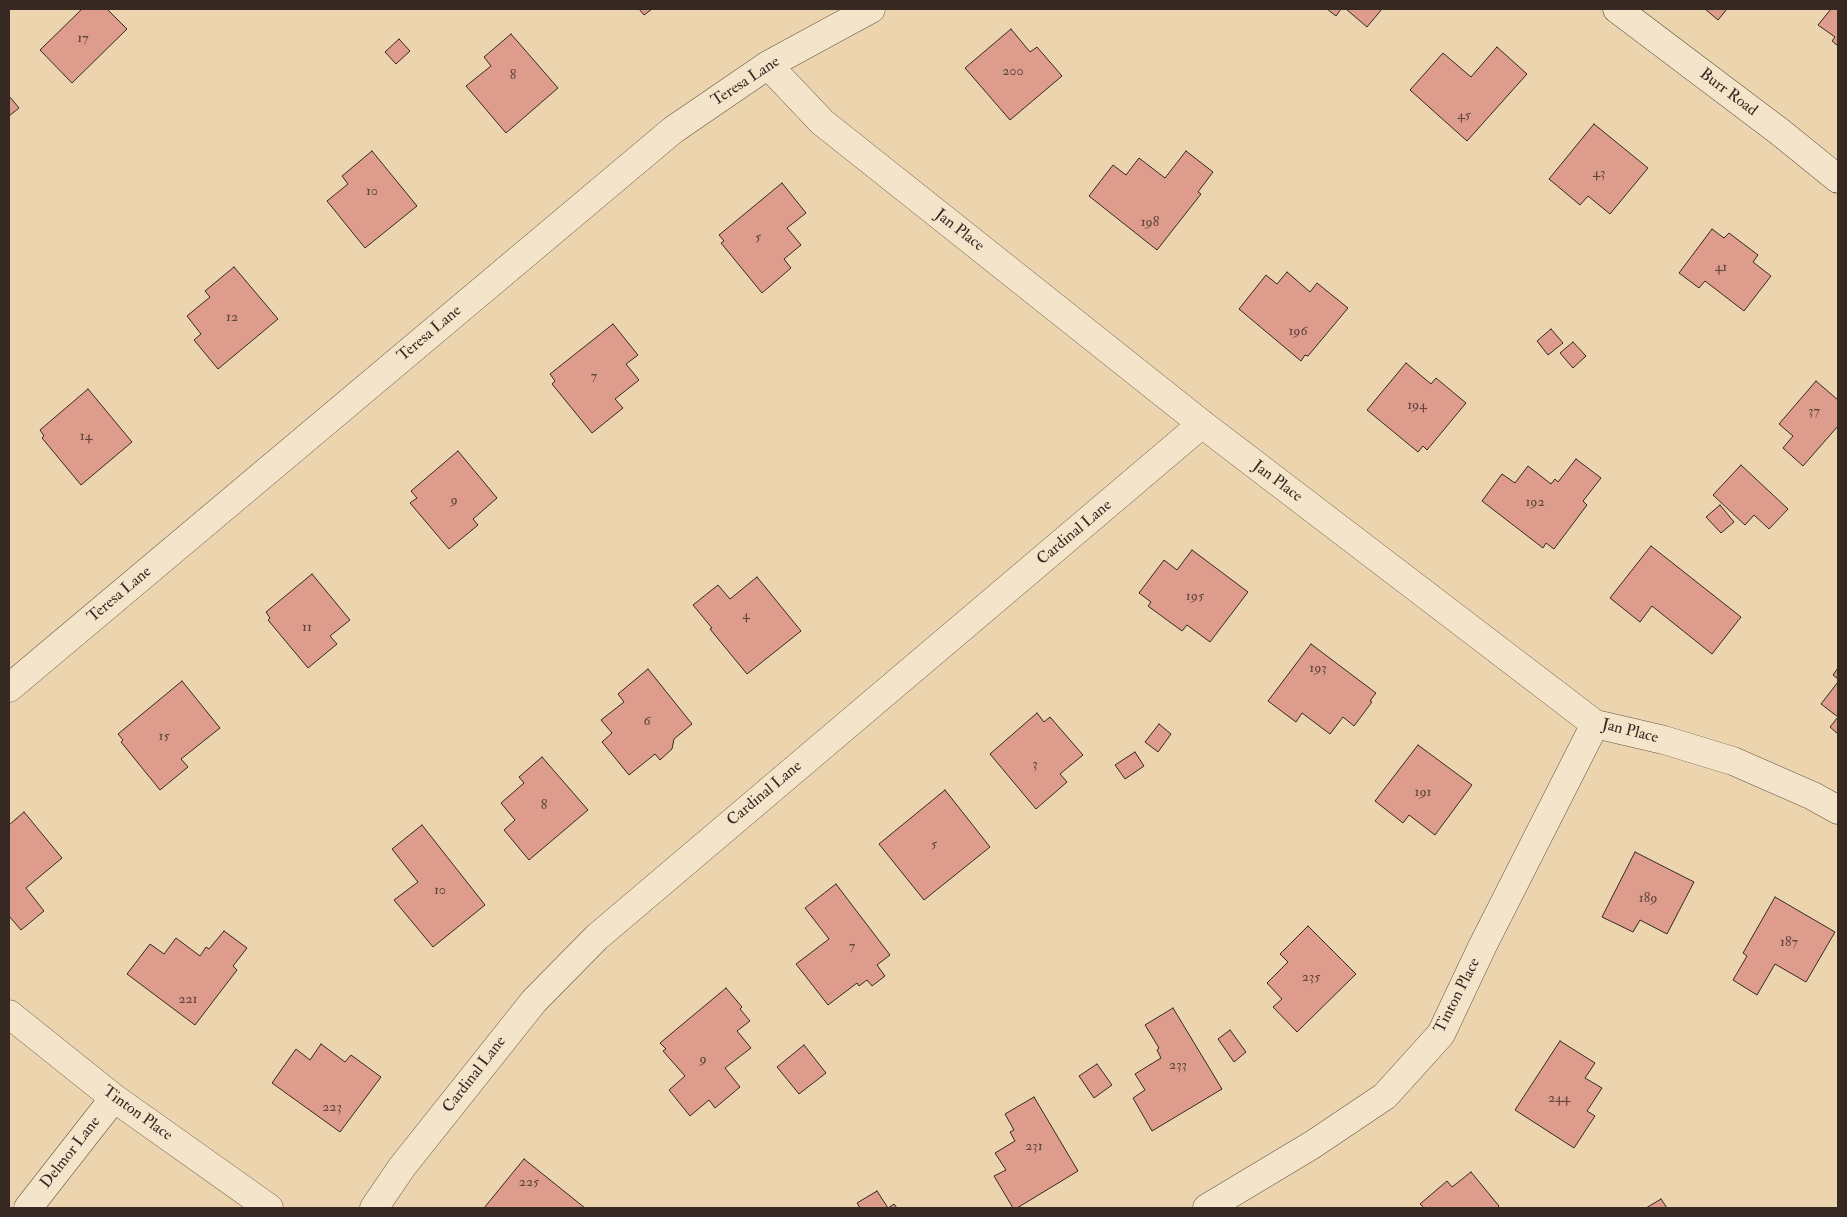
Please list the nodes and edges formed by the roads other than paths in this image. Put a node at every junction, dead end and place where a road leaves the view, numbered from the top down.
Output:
1 (871, 9) edge
2 (1617, 9) edge
3 (768, 65) junction
4 (1838, 179) edge
5 (1202, 424) junction
6 (9, 688) edge
7 (1595, 724) junction
8 (1838, 810) edge
9 (9, 1014) edge
10 (114, 1098) junction
11 (28, 1208) edge
12 (269, 1208) edge
13 (374, 1208) edge
14 (1207, 1208) edge

1 - 3 street, Teresa Lane
2 - 4 street, Burr Road
3 - 5 street, Jan Place
3 - 6 street, Teresa Lane
5 - 7 street, Jan Place
5 - 13 street, Cardinal Lane
7 - 8 street, Jan Place
7 - 14 street, Tinton Place
9 - 10 street, Tinton Place
10 - 11 street, Delmor Lane
10 - 12 street, Tinton Place

